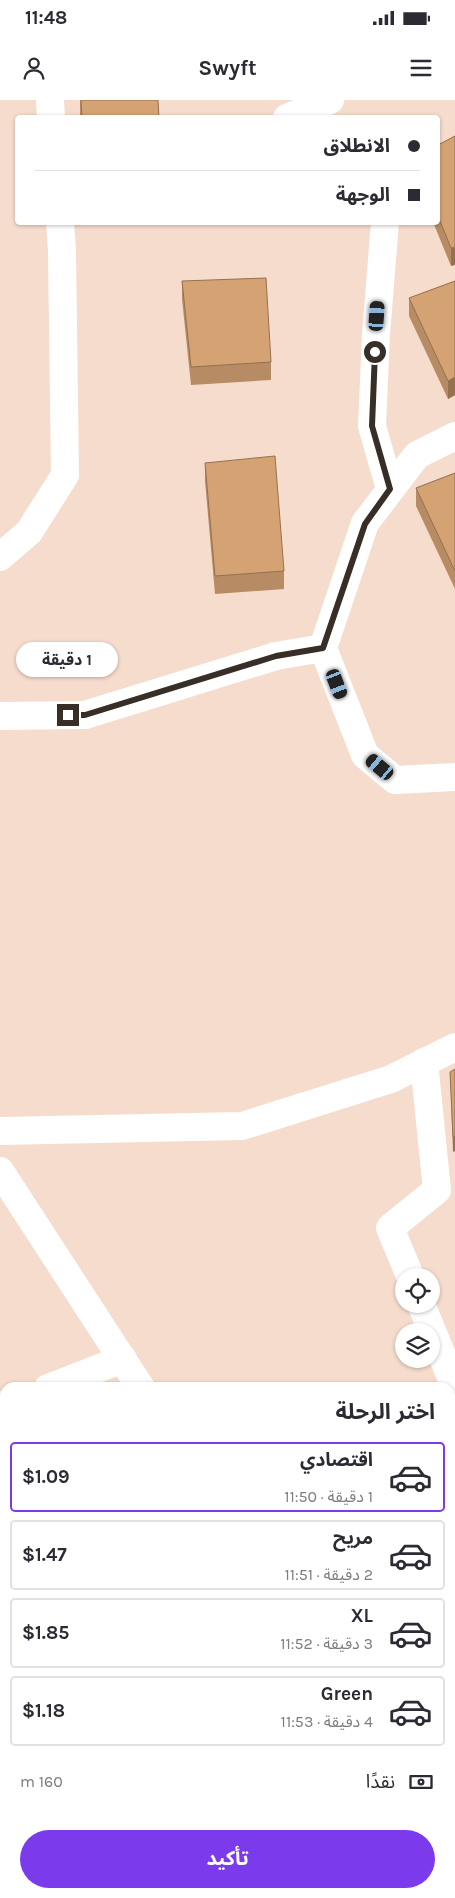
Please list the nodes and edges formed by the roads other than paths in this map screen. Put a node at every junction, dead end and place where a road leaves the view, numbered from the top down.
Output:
1 (50, 100) edge
2 (330, 100) edge
3 (52, 115) edge
4 (294, 115) edge
5 (60, 225) edge
6 (385, 225) edge
7 (455, 436) edge
8 (390, 489) junction
9 (0, 557) edge
10 (323, 648) junction
11 (0, 716) edge
12 (455, 777) edge
13 (455, 1048) edge
14 (424, 1062) junction
15 (0, 1131) edge
16 (0, 1170) edge
17 (407, 1268) edge
18 (425, 1313) edge
19 (122, 1359) junction
20 (63, 1382) edge
21 (137, 1382) edge
22 (453, 1382) edge

1 - 3 street
2 - 4 street
5 - 9 street
6 - 8 street
7 - 8 street
8 - 10 street
10 - 11 street
10 - 12 street
13 - 14 street
14 - 15 street
14 - 17 street
16 - 19 street
18 - 22 street
19 - 20 street
19 - 21 street

